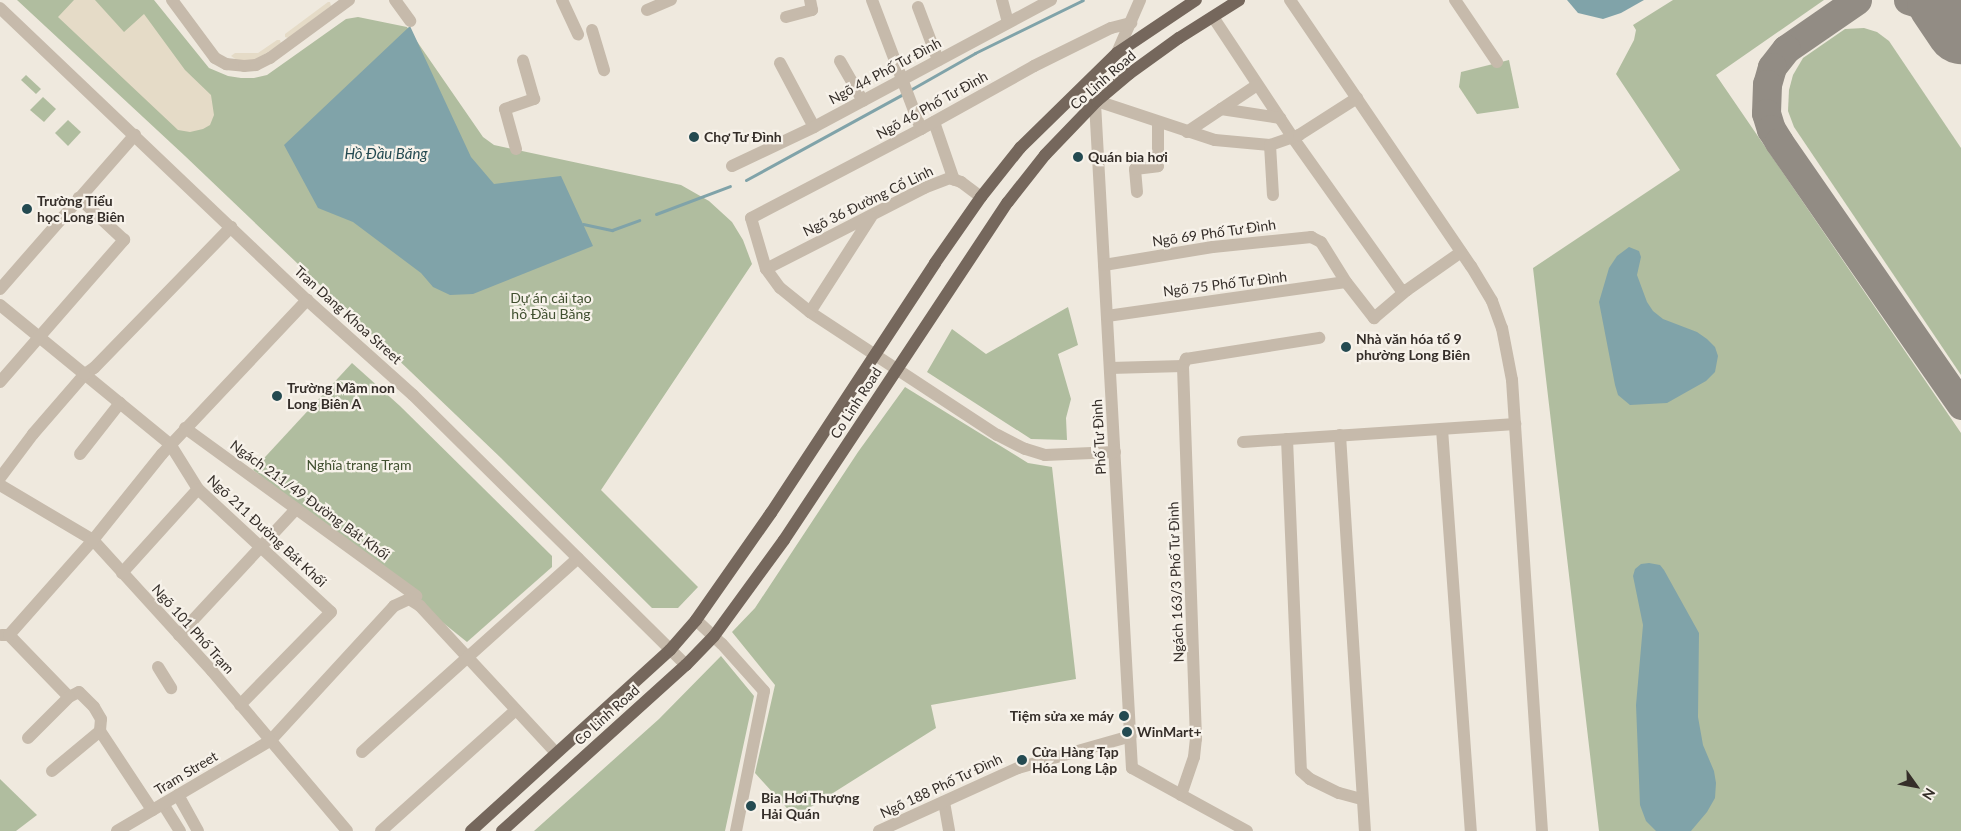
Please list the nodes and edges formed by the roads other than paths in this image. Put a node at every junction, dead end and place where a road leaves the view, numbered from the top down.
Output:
1 (172, 0) edge
2 (349, 0) edge
3 (395, 0) edge
4 (562, 0) edge
5 (671, 0) edge
6 (810, 0) edge
7 (872, 0) edge
8 (1002, 0) edge
9 (1051, 0) edge
10 (1140, 0) edge
11 (1196, 0) edge
12 (1239, 0) edge
13 (1290, 0) edge
14 (1455, 0) edge
15 (918, 7) dead end
16 (0, 8) edge
17 (647, 10) dead end
18 (786, 17) dead end
19 (1213, 17) junction
20 (410, 21) dead end
21 (1008, 22) junction
22 (1130, 23) junction
23 (592, 30) dead end
24 (578, 35) dead end
25 (1117, 53) junction
26 (938, 60) junction
27 (523, 61) dead end
28 (840, 61) dead end
29 (1497, 62) dead end
30 (780, 63) dead end
31 (604, 70) dead end
32 (903, 83) junction
33 (1257, 85) junction
34 (1357, 98) junction
35 (862, 101) junction
36 (1096, 102) junction
37 (1221, 109) junction
38 (1280, 118) junction
39 (934, 122) junction
40 (1158, 123) junction
41 (814, 127) junction
42 (921, 128) junction
43 (1187, 132) junction
44 (134, 134) junction
45 (1293, 138) junction
46 (1270, 145) junction
47 (516, 149) dead end
48 (732, 166) dead end
49 (954, 180) junction
50 (1137, 192) dead end
51 (1273, 195) dead end
52 (981, 197) junction
53 (80, 198) junction
54 (872, 215) junction
55 (231, 227) junction
56 (1461, 252) junction
57 (1104, 265) junction
58 (766, 269) junction
59 (1346, 282) junction
60 (0, 289) edge
61 (1407, 290) junction
62 (307, 300) junction
63 (0, 305) edge
64 (810, 312) junction
65 (1107, 316) junction
66 (38, 336) junction
67 (1319, 338) dead end
68 (874, 355) junction
69 (1183, 366) junction
70 (1110, 368) junction
71 (896, 370) junction
72 (85, 374) junction
73 (0, 382) edge
74 (120, 403) junction
75 (1515, 424) junction
76 (185, 428) junction
77 (1442, 429) junction
78 (1340, 435) junction
79 (1287, 439) junction
80 (1243, 442) dead end
81 (170, 444) junction
82 (1115, 452) junction
83 (80, 454) dead end
84 (0, 478) edge
85 (0, 485) edge
86 (198, 489) junction
87 (296, 509) junction
88 (93, 540) junction
89 (262, 547) junction
90 (578, 558) junction
91 (122, 573) junction
92 (416, 596) dead end
93 (696, 620) junction
94 (4, 635) edge
95 (179, 635) junction
96 (714, 636) junction
97 (670, 650) junction
98 (468, 657) junction
99 (686, 665) junction
100 (158, 667) dead end
101 (171, 688) dead end
102 (69, 697) junction
103 (240, 705) junction
104 (516, 710) junction
105 (100, 731) junction
106 (1131, 736) junction
107 (28, 738) dead end
108 (270, 741) junction
109 (362, 752) dead end
110 (556, 753) junction
111 (52, 771) dead end
112 (178, 795) junction
113 (1181, 796) junction
114 (1362, 799) junction
115 (944, 802) junction
116 (157, 807) junction
117 (117, 831) edge
118 (180, 831) edge
119 (198, 831) edge
120 (346, 831) edge
121 (381, 831) edge
122 (471, 831) edge
123 (502, 831) edge
124 (736, 831) edge
125 (879, 831) edge
126 (949, 831) edge
127 (1247, 831) edge
128 (1364, 831) edge
129 (1471, 831) edge
130 (1542, 831) edge

1 - 2 street
3 - 20 street
4 - 24 street
5 - 17 street
6 - 18 street
7 - 32 street
8 - 21 street
9 - 21 street, Ngõ 44 Phố Tư Đình
10 - 22 street
11 - 25 main road, Co Linh Road
12 - 19 main road, Co Linh Road
13 - 34 street
14 - 29 street
15 - 26 street
16 - 44 street, Tran Dang Khoa Street
19 - 33 street
19 - 36 main road, Co Linh Road
21 - 26 street, Ngõ 44 Phố Tư Đình
22 - 25 street
22 - 39 street, Ngõ 46 Phố Tư Đình
23 - 31 street
25 - 52 main road, Co Linh Road
26 - 32 street, Ngõ 44 Phố Tư Đình
27 - 47 street
28 - 35 street
30 - 41 street
32 - 35 street, Ngõ 44 Phố Tư Đình
32 - 42 street
33 - 37 street
33 - 38 street
34 - 45 street
34 - 56 street
35 - 41 street, Ngõ 44 Phố Tư Đình
36 - 40 street
36 - 57 street, Phố Tư Đình
36 - 71 main road, Co Linh Road
37 - 38 street
37 - 43 street
38 - 45 street
39 - 42 street, Ngõ 46 Phố Tư Đình
39 - 49 street
40 - 43 street
40 - 50 street
41 - 48 street, Ngõ 44 Phố Tư Đình
42 - 58 street, Ngõ 46 Phố Tư Đình
43 - 46 street
44 - 53 street
44 - 55 street, Tran Dang Khoa Street
45 - 46 street
45 - 61 street
46 - 51 street
49 - 52 street, Ngõ 36 Đường Cổ Linh
49 - 54 street, Ngõ 36 Đường Cổ Linh
52 - 68 main road, Co Linh Road
53 - 60 street
53 - 66 street
54 - 58 street, Ngõ 36 Đường Cổ Linh
54 - 64 street
55 - 62 street, Tran Dang Khoa Street
55 - 72 street
56 - 61 street
56 - 75 street
57 - 59 street, Ngõ 69 Phố Tư Đình
57 - 65 street, Phố Tư Đình
58 - 64 street
59 - 61 street
59 - 65 street, Ngõ 75 Phố Tư Đình
62 - 76 street
62 - 90 street, Tran Dang Khoa Street
63 - 66 street, Ngõ 211 Đường Bát Khối
64 - 68 street
65 - 70 street, Phố Tư Đình
66 - 72 street, Ngõ 211 Đường Bát Khối
66 - 73 street
67 - 69 street
68 - 71 street
68 - 93 main road, Co Linh Road
69 - 70 street
69 - 113 street, Ngách 163/3 Phố Tư Đình
70 - 82 street, Phố Tư Đình
71 - 82 street
71 - 96 main road, Co Linh Road
72 - 74 street, Ngõ 211 Đường Bát Khối
72 - 84 street
74 - 81 street, Ngõ 211 Đường Bát Khối
74 - 83 street
75 - 77 street
75 - 130 street
76 - 81 street
76 - 87 street, Ngách 211/49 Đường Bát Khối
77 - 78 street
77 - 129 street
78 - 79 street
78 - 114 street
79 - 80 street
79 - 114 street
81 - 86 street, Ngõ 211 Đường Bát Khối
81 - 88 street
82 - 106 street, Phố Tư Đình
85 - 88 street, Ngõ 101 Phố Trạm
86 - 89 street, Ngõ 211 Đường Bát Khối
86 - 91 street
87 - 89 street
87 - 92 street, Ngách 211/49 Đường Bát Khối
88 - 91 street, Ngõ 101 Phố Trạm
88 - 94 street
89 - 95 street
89 - 103 street, Ngõ 211 Đường Bát Khối
90 - 97 street, Tran Dang Khoa Street
90 - 98 street
91 - 95 street, Ngõ 101 Phố Trạm
93 - 96 street
93 - 97 main road, Co Linh Road
94 - 102 street
95 - 103 street, Ngõ 101 Phố Trạm
96 - 99 main road, Co Linh Road
96 - 124 street
97 - 99 street, Tran Dang Khoa Street
97 - 110 main road, Co Linh Road
98 - 104 street
98 - 108 street, Tram Street
98 - 109 street
99 - 123 main road, Co Linh Road
100 - 101 street
102 - 105 street
102 - 107 street
103 - 108 street, Ngõ 101 Phố Trạm
104 - 110 street
104 - 121 street
105 - 111 street
105 - 116 street
106 - 113 street, Phố Tư Đình
106 - 115 street, Ngõ 188 Phố Tư Đình
108 - 112 street, Tram Street
108 - 120 street, Ngõ 101 Phố Trạm
110 - 122 main road, Co Linh Road
112 - 116 street, Tram Street
112 - 119 street
113 - 127 street
114 - 128 street
115 - 125 street, Ngõ 188 Phố Tư Đình
115 - 126 street
116 - 117 street, Tram Street
116 - 118 street

